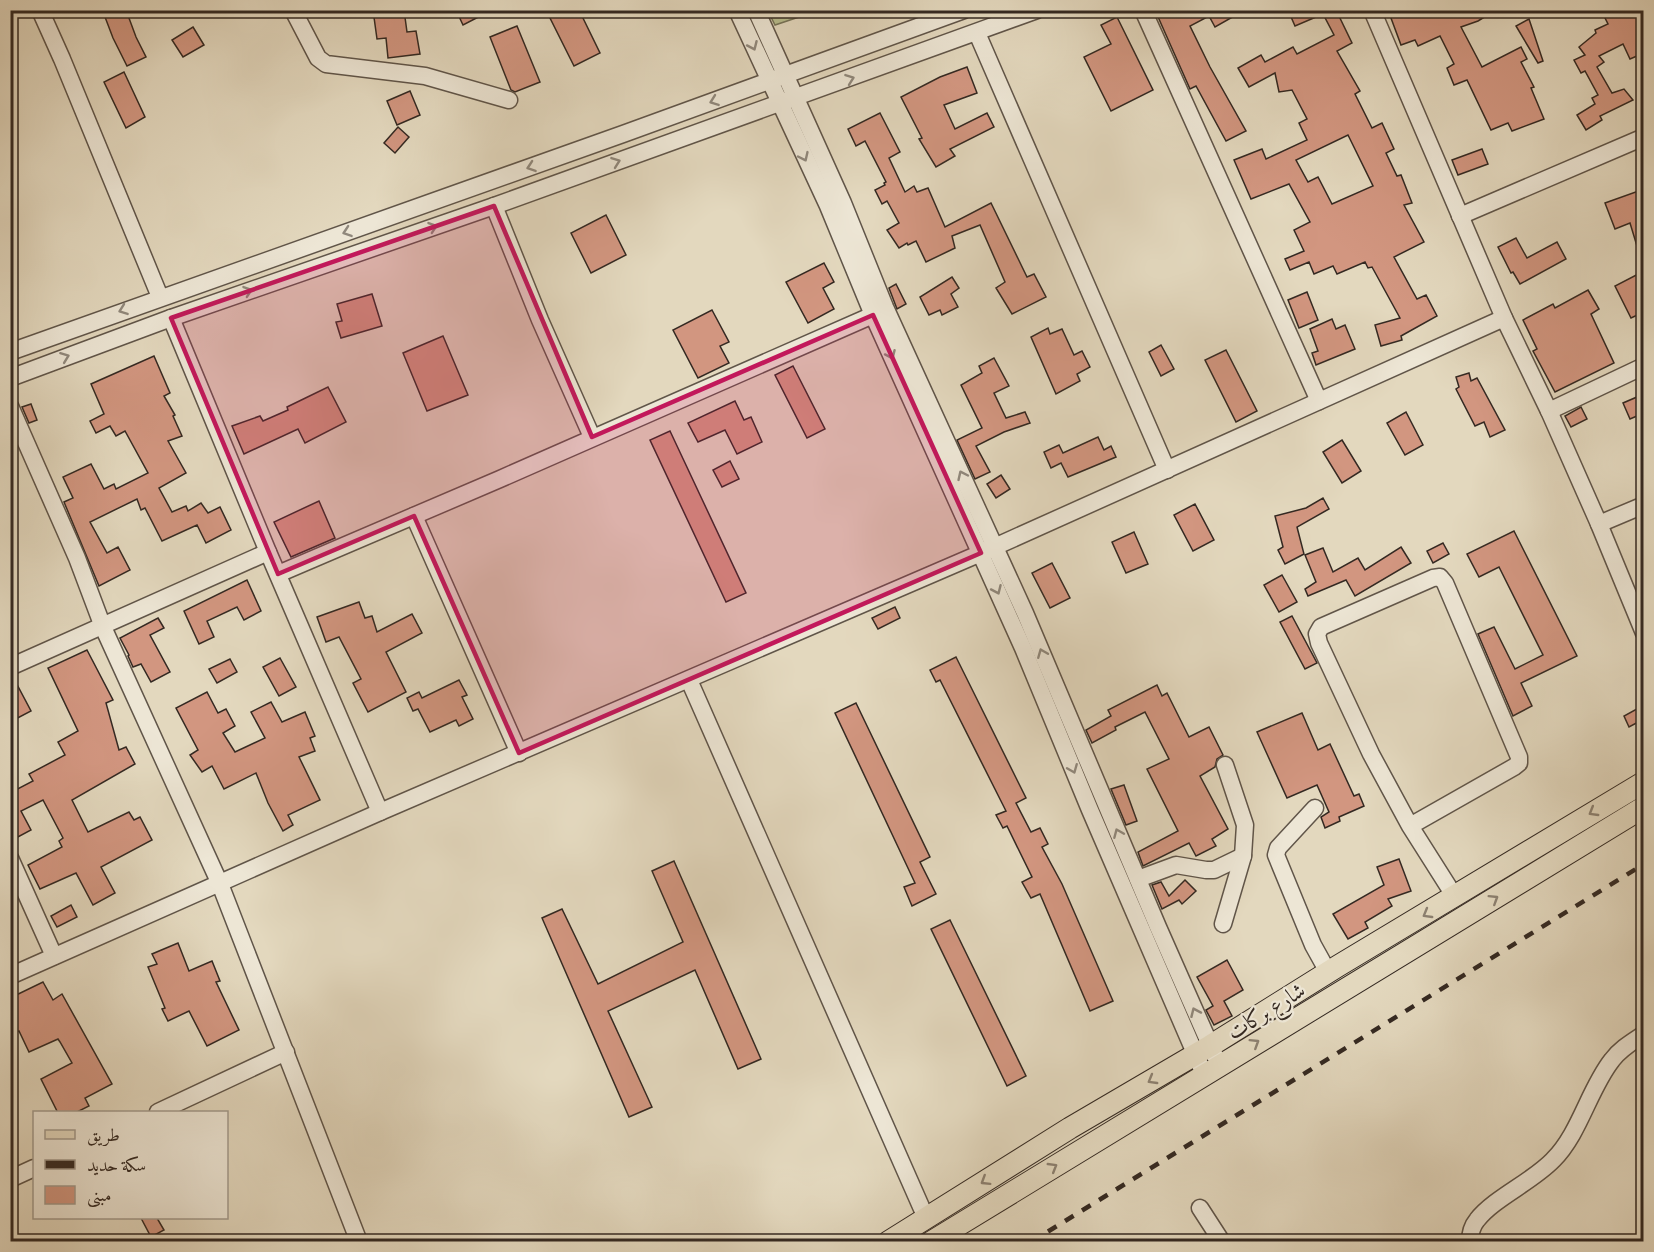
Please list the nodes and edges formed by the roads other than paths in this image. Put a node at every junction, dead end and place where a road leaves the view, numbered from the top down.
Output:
1 (39, 10) edge
2 (293, 10) edge
3 (737, 10) edge
4 (756, 10) edge
5 (964, 10) edge
6 (1037, 10) edge
7 (1143, 10) edge
8 (1372, 10) edge
9 (978, 33) junction
10 (777, 78) junction
11 (509, 100) dead end
12 (787, 101) junction
13 (1644, 137) edge
14 (494, 206) junction
15 (1460, 216) junction
16 (160, 297) junction
17 (873, 315) junction
18 (171, 318) junction
19 (1504, 318) junction
20 (10, 352) edge
21 (1644, 366) edge
22 (10, 378) edge
23 (1319, 401) junction
24 (10, 406) edge
25 (1549, 411) junction
26 (592, 437) junction
27 (1167, 470) junction
28 (1644, 505) edge
29 (414, 516) junction
30 (1599, 524) junction
31 (988, 550) junction
32 (268, 552) junction
33 (278, 574) junction
34 (103, 627) junction
35 (1644, 633) edge
36 (10, 667) edge
37 (689, 680) junction
38 (519, 753) junction
39 (1225, 765) dead end
40 (1644, 782) edge
41 (1644, 807) edge
42 (1315, 808) dead end
43 (380, 812) junction
44 (1410, 826) junction
45 (1243, 856) junction
46 (10, 858) edge
47 (1138, 879) junction
48 (220, 884) junction
49 (1455, 897) junction
50 (1223, 924) dead end
51 (54, 956) junction
52 (1328, 972) junction
53 (10, 976) edge
54 (1644, 1034) edge
55 (286, 1052) junction
56 (1207, 1060) junction
57 (162, 1111) edge
58 (33, 1168) edge
59 (10, 1179) edge
60 (1200, 1208) dead end
61 (926, 1218) junction
62 (359, 1242) edge
63 (888, 1242) edge
64 (931, 1242) edge
65 (1222, 1242) edge
66 (1470, 1242) edge

1 - 16 street
2 - 11 street
3 -> 10 street
4 - 10 street
5 - 10 street
6 - 9 street
7 - 23 street
8 - 15 street
12 -> 9 street
9 - 27 street
10 - 12 street
10 -> 16 street
14 -> 12 street
12 -> 17 street
31 -> 12 street
13 - 15 street
18 -> 14 street
14 - 26 street
15 - 19 street
16 -> 20 street
17 - 26 street
17 -> 31 street
22 -> 18 street
18 - 32 street
19 - 23 street
19 - 25 street
21 - 25 street
23 - 27 street
24 - 34 street
25 - 30 street
26 - 29 street
27 - 31 street
28 - 30 street
29 - 33 street
29 - 38 street
30 - 35 street
31 - 37 street
47 -> 31 street
31 -> 56 street
32 - 33 street
32 - 34 street
33 - 43 street
34 - 36 street
34 - 48 street
37 - 38 street
37 - 61 street
38 - 43 street
39 - 45 street
40 -> 49 main road, شارع بركات
56 -> 41 main road, شارع بركات
42 - 52 street
43 - 48 street
44 - 44 street
44 - 49 street
45 - 47 street
45 - 50 street
46 - 51 street
56 -> 47 street
48 - 51 street
48 - 55 street
49 -> 52 main road, شارع بركات
51 - 53 street
52 - 56 main road, شارع بركات
54 - 66 street
55 - 57 street
55 - 62 street
56 -> 61 main road, شارع بركات
64 -> 56 main road, شارع بركات
58 - 59 street
60 - 65 street
61 - 63 main road, شارع بركات

